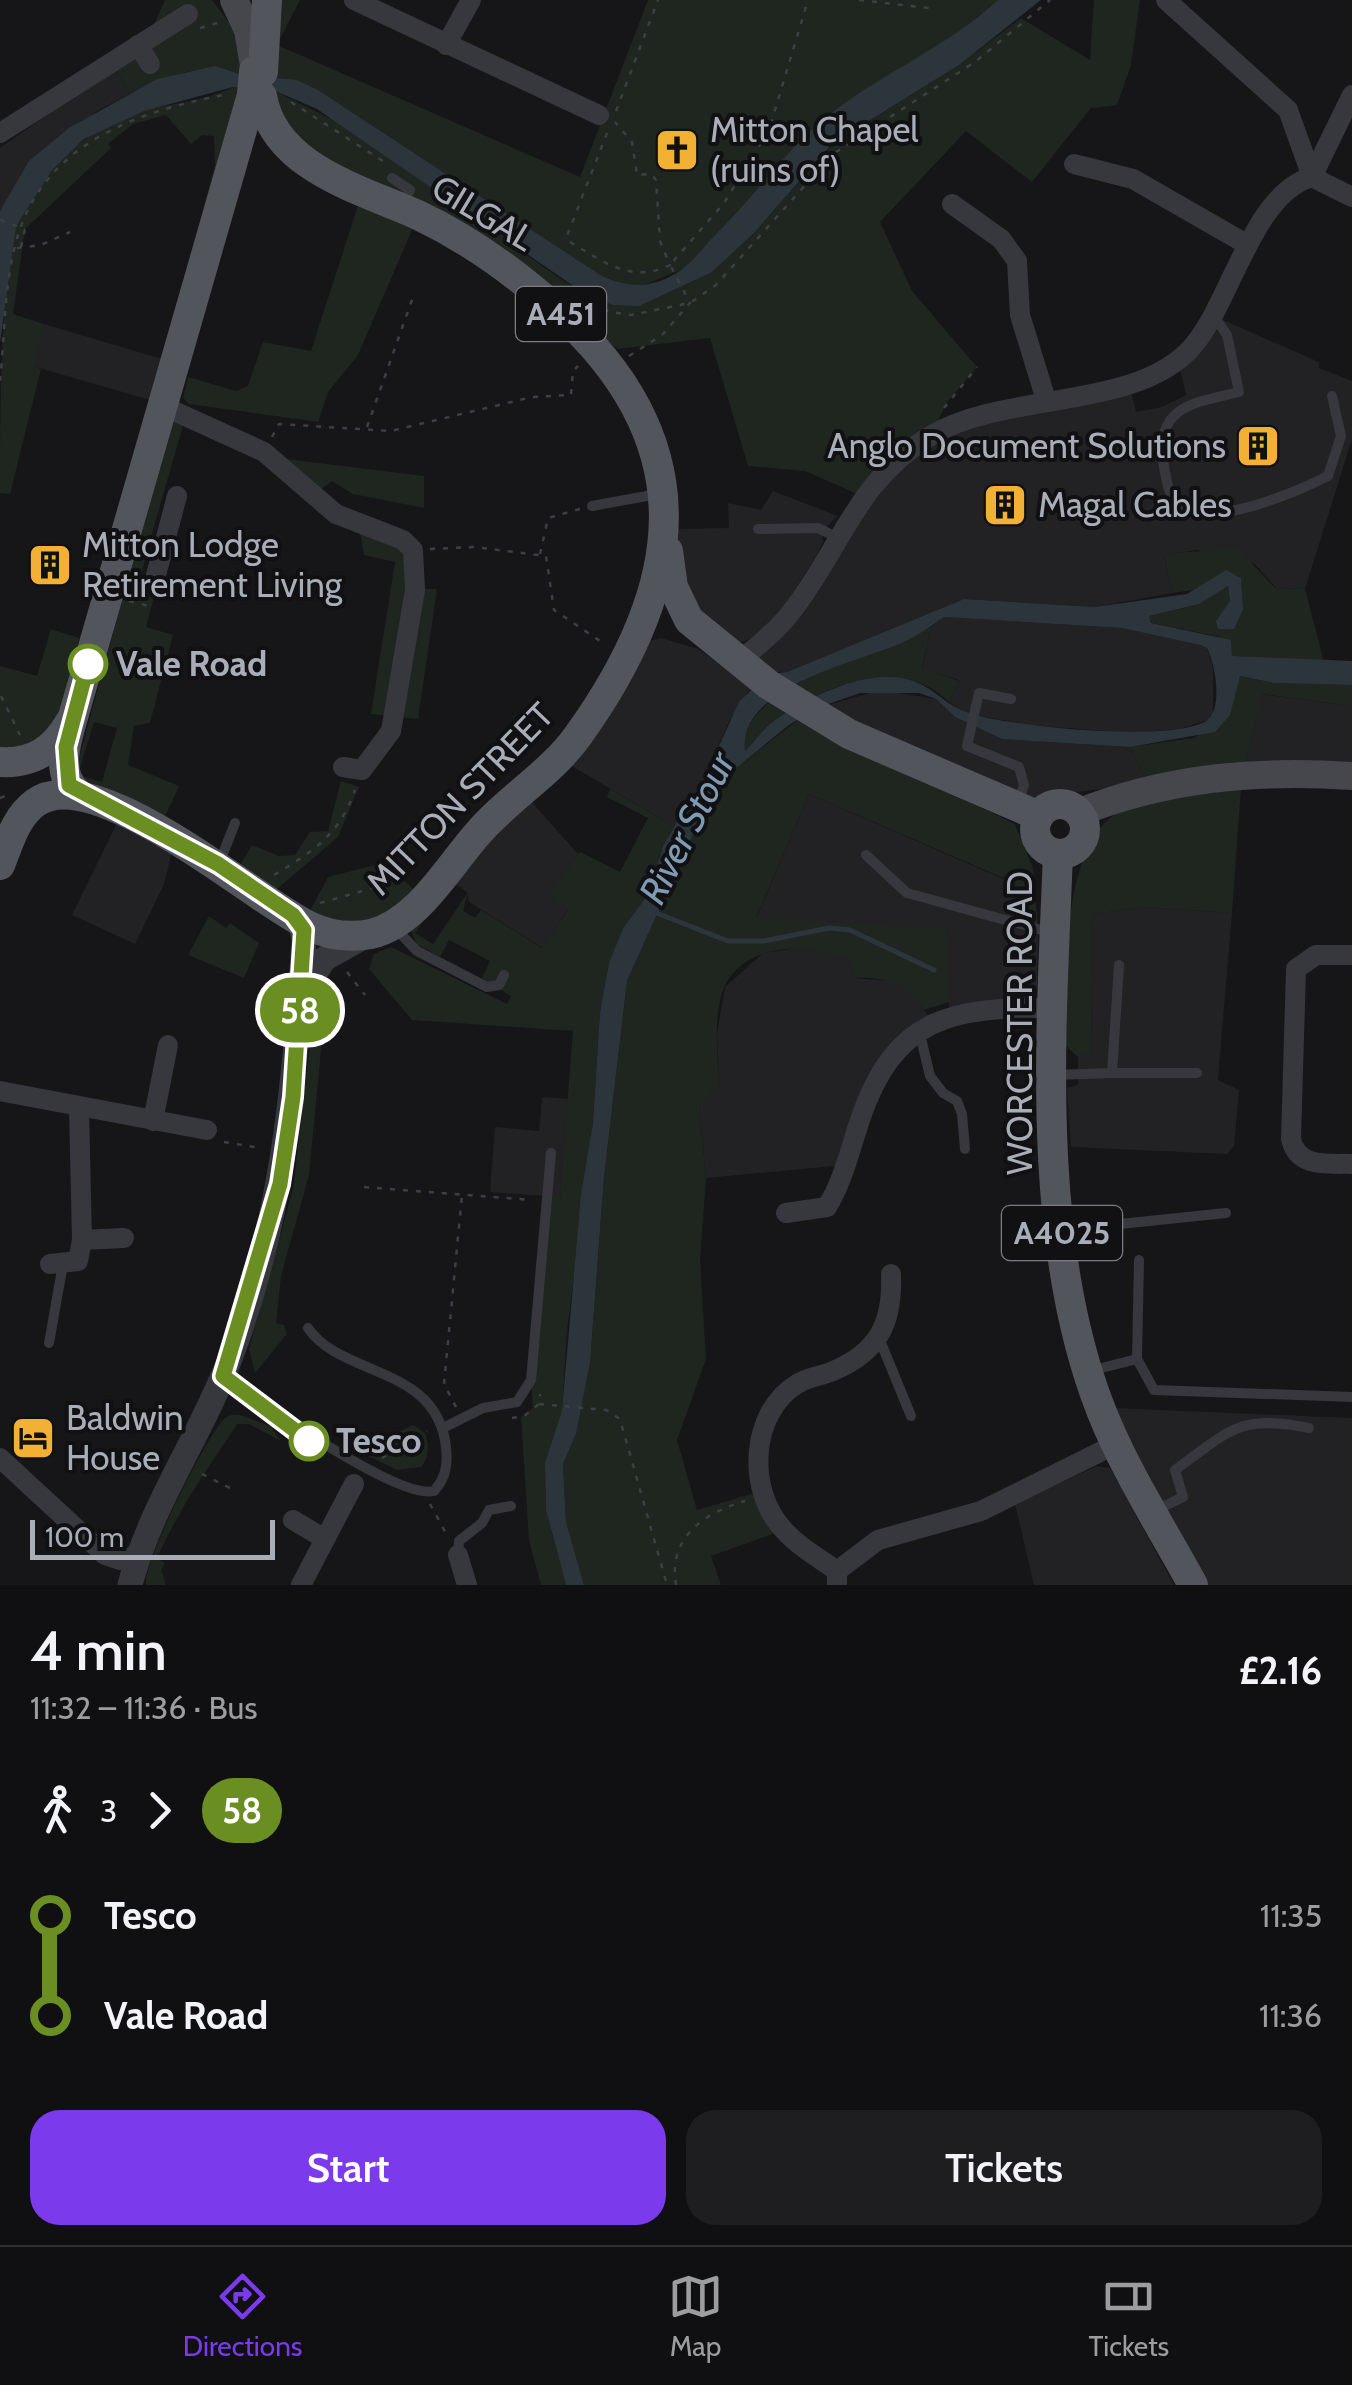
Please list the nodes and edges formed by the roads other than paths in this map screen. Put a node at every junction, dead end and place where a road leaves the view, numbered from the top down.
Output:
1 (234, 0) edge
2 (253, 0) edge
3 (267, 0) edge
4 (354, 0) edge
5 (471, 0) edge
6 (1166, 0) edge
7 (376, 5) edge
8 (188, 14) dead end
9 (138, 45) junction
10 (446, 45) junction
11 (150, 64) dead end
12 (259, 84) junction
13 (1352, 95) edge
14 (606, 118) road end
15 (0, 134) edge
16 (1074, 164) dead end
17 (316, 169) junction
18 (1312, 177) junction
19 (1352, 196) edge
20 (222, 202) junction
21 (952, 204) dead end
22 (1248, 245) junction
23 (1214, 316) junction
24 (1332, 396) dead end
25 (1046, 400) junction
26 (163, 406) junction
27 (177, 496) dead end
28 (664, 503) junction
29 (592, 506) road end
30 (758, 529) dead end
31 (836, 537) junction
32 (122, 545) junction
33 (627, 656) junction
34 (736, 661) junction
35 (1011, 699) dead end
36 (73, 717) junction
37 (353, 768) road end
38 (1352, 776) edge
39 (8, 781) edge
40 (77, 793) junction
41 (1027, 811) junction
42 (1078, 813) junction
43 (235, 822) dead end
44 (1058, 854) junction
45 (866, 855) dead end
46 (218, 864) junction
47 (0, 865) edge
48 (309, 912) junction
49 (381, 930) junction
50 (1055, 932) junction
51 (1352, 955) edge
52 (1119, 965) dead end
53 (504, 976) dead end
54 (300, 1005) junction
55 (1053, 1008) junction
56 (919, 1030) junction
57 (168, 1045) dead end
58 (1112, 1072) junction
59 (1196, 1072) dead end
60 (1053, 1075) junction
61 (0, 1090) edge
62 (79, 1108) junction
63 (153, 1121) junction
64 (206, 1130) road end
65 (965, 1149) dead end
66 (550, 1153) dead end
67 (1352, 1164) edge
68 (786, 1213) dead end
69 (1226, 1213) dead end
70 (1062, 1230) junction
71 (124, 1238) dead end
72 (82, 1240) junction
73 (1138, 1260) dead end
74 (56, 1264) joint
75 (890, 1274) dead end
76 (308, 1328) dead end
77 (878, 1338) junction
78 (49, 1343) dead end
79 (1137, 1359) junction
80 (1089, 1371) junction
81 (223, 1376) junction
82 (1352, 1397) edge
83 (911, 1416) dead end
84 (441, 1424) junction
85 (1309, 1428) dead end
86 (1116, 1444) junction
87 (0, 1458) edge
88 (354, 1484) dead end
89 (510, 1506) dead end
90 (1153, 1512) junction
91 (293, 1520) dead end
92 (325, 1539) junction
93 (139, 1555) junction
94 (458, 1555) joint
95 (837, 1578) edge
96 (130, 1585) edge
97 (301, 1585) edge
98 (467, 1585) edge
99 (1193, 1585) edge

1 - 12 main road
2 - 12 main road, A451
3 - 12 main road, A451
4 - 7 street
5 - 10 street
6 - 18 street
7 - 10 street
8 - 9 street
9 - 11 street
9 - 15 street
10 - 14 street
12 - 17 main road, GILGAL / A451
12 - 20 main road, A451
13 - 18 street
16 - 22 street
17 - 20 main road
17 - 28 main road, GILGAL / A451
18 - 19 street
18 - 22 street
20 - 26 main road, A451
21 - 25 street
22 - 23 street
23 - 24 lane
23 - 25 street
25 - 31 street
26 - 32 main road, A451
26 - 37 street
27 - 32 street
28 - 29 lane
28 - 33 main road, GILGAL / A451
28 - 34 main road
30 - 31 lane
31 - 34 street
32 - 36 main road, A451
33 - 34 main road
33 - 49 main road, MITTON STREET / A451
34 - 41 main road
35 - 41 lane
36 - 39 main road
36 - 40 main road, A451
38 - 42 main road
39 - 40 main road
39 - 47 main road
40 - 46 main road, MITTON STREET
41 - 42 main road
41 - 44 main road, A4025
42 - 44 main road, A4025
43 - 46 lane
44 - 50 main road, WORCESTER ROAD / A4025
45 - 50 lane
46 - 48 main road, MITTON STREET
48 - 49 main road, MITTON STREET
48 - 54 street
49 - 53 lane
49 - 54 street, MITTON STREET
50 - 55 main road, WORCESTER ROAD / A4025
51 - 67 street
52 - 58 lane
54 - 81 street
55 - 56 street
55 - 60 main road, WORCESTER ROAD / A4025
56 - 65 lane
56 - 68 street
57 - 63 street
58 - 59 lane
58 - 60 lane
60 - 70 main road, WORCESTER ROAD / A4025
61 - 62 street
62 - 63 street
62 - 72 street
63 - 64 street
66 - 84 lane
69 - 70 lane
70 - 80 main road, WORCESTER ROAD / A4025
71 - 72 street
72 - 74 street
73 - 79 lane
74 - 78 lane
75 - 77 street
76 - 84 lane
77 - 83 lane
77 - 95 street
79 - 80 lane
79 - 82 lane
80 - 86 main road, WORCESTER ROAD / A4025
81 - 84 lane
81 - 93 street
85 - 90 lane
86 - 90 main road, WORCESTER ROAD / A4025
86 - 95 street
87 - 93 street
88 - 92 street
89 - 94 lane
90 - 99 main road, WORCESTER ROAD / A4025
91 - 92 street
92 - 97 street
93 - 96 street
94 - 98 street

